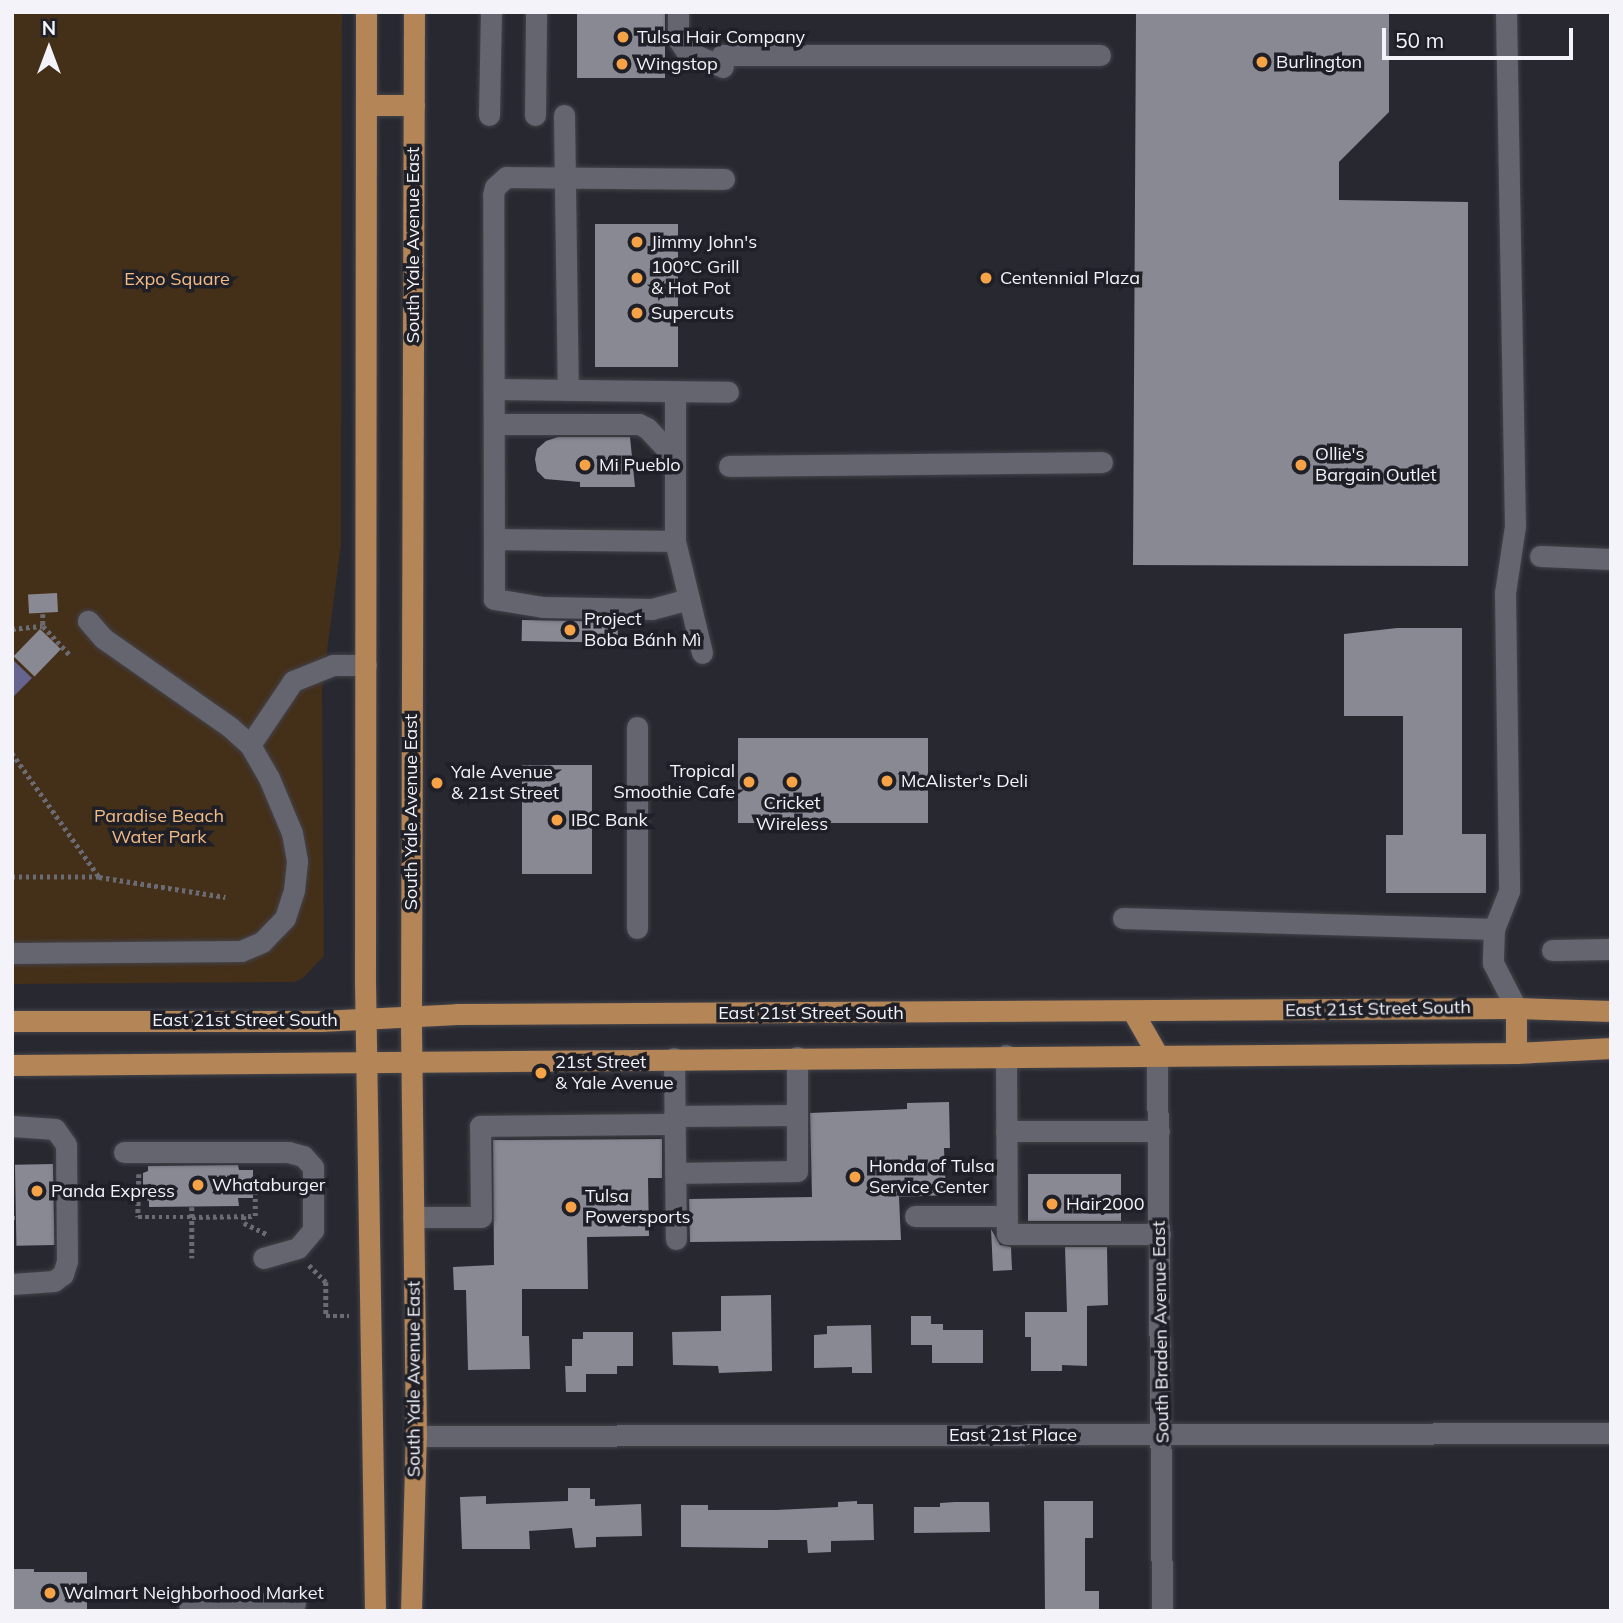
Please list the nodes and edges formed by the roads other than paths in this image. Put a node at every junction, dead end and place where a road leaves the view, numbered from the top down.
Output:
1 (366, 12) edge
2 (414, 12) edge
3 (491, 12) edge
4 (536, 12) edge
5 (678, 12) edge
6 (1506, 12) edge
7 (1100, 55) dead end
8 (366, 105) junction
9 (414, 105) junction
10 (489, 115) dead end
11 (535, 115) dead end
12 (564, 115) dead end
13 (566, 177) junction
14 (724, 178) dead end
15 (494, 389) junction
16 (568, 390) junction
17 (675, 391) junction
18 (728, 392) dead end
19 (494, 424) junction
20 (675, 458) junction
21 (1102, 463) dead end
22 (729, 466) dead end
23 (494, 538) junction
24 (675, 541) junction
25 (1540, 556) dead end
26 (1611, 559) edge
27 (689, 599) junction
28 (88, 621) dead end
29 (702, 653) dead end
30 (366, 665) junction
31 (637, 727) dead end
32 (250, 745) junction
33 (1123, 918) dead end
34 (637, 928) dead end
35 (1494, 929) junction
36 (1611, 949) edge
37 (1552, 950) dead end
38 (12, 953) edge
39 (1516, 1008) junction
40 (1133, 1012) junction
41 (1611, 1012) edge
42 (411, 1016) junction
43 (366, 1018) junction
44 (12, 1021) edge
45 (1611, 1048) edge
46 (1516, 1053) junction
47 (1157, 1054) junction
48 (1006, 1055) junction
49 (797, 1057) junction
50 (674, 1058) junction
51 (411, 1061) junction
52 (366, 1062) junction
53 (12, 1065) edge
54 (797, 1115) junction
55 (674, 1120) junction
56 (12, 1126) edge
57 (1006, 1131) junction
58 (1158, 1131) junction
59 (131, 1153) road end
60 (675, 1173) junction
61 (915, 1216) dead end
62 (413, 1217) junction
63 (1007, 1225) junction
64 (1160, 1234) junction
65 (676, 1239) dead end
66 (263, 1258) dead end
67 (12, 1284) edge
68 (1611, 1433) edge
69 (1162, 1435) junction
70 (416, 1436) junction
71 (295, 1603) dead end
72 (189, 1604) dead end
73 (375, 1611) edge
74 (411, 1611) edge
75 (1162, 1611) edge

1 - 8 main road
2 - 9 main road, South Yale Avenue East
3 - 10 street
4 - 11 street
5 - 7 street
6 - 35 street
8 - 9 main road
8 - 30 main road
9 - 42 main road, South Yale Avenue East
12 - 13 street
13 - 14 street
13 - 15 street
13 - 16 street
15 - 16 street
15 - 19 street
16 - 17 street
17 - 18 street
17 - 20 street
19 - 20 street
19 - 23 street
20 - 24 street
21 - 22 street
23 - 24 street
23 - 27 street
24 - 27 street
25 - 26 street
27 - 29 street
28 - 32 street
30 - 32 street
30 - 43 main road
31 - 34 street
32 - 38 street
33 - 35 street
35 - 39 street
36 - 37 street
39 - 40 main road, East 21st Street South
39 - 41 main road, East 21st Street South
39 - 46 main road
40 - 42 main road, East 21st Street South
40 - 47 main road
42 - 43 main road, East 21st Street South
42 - 51 main road, South Yale Avenue East
43 - 44 main road, East 21st Street South
43 - 52 main road
45 - 46 main road
46 - 47 main road
47 - 48 main road
47 - 58 street, South Braden Avenue East
48 - 49 main road
48 - 57 street
49 - 50 main road
49 - 54 street
50 - 51 main road
50 - 55 street
51 - 52 main road
51 - 62 main road, South Yale Avenue East
52 - 53 main road
52 - 73 main road
54 - 55 street
54 - 60 street
55 - 60 street
55 - 62 street
56 - 67 street
57 - 58 street
57 - 63 street
58 - 64 street, South Braden Avenue East
59 - 66 street
60 - 65 street
61 - 63 street
62 - 70 main road, South Yale Avenue East
63 - 64 street
64 - 69 street, South Braden Avenue East
68 - 69 street, East 21st Place
69 - 70 street, East 21st Place
69 - 75 street, South Braden Avenue East
70 - 74 main road, South Yale Avenue East
71 - 72 street

